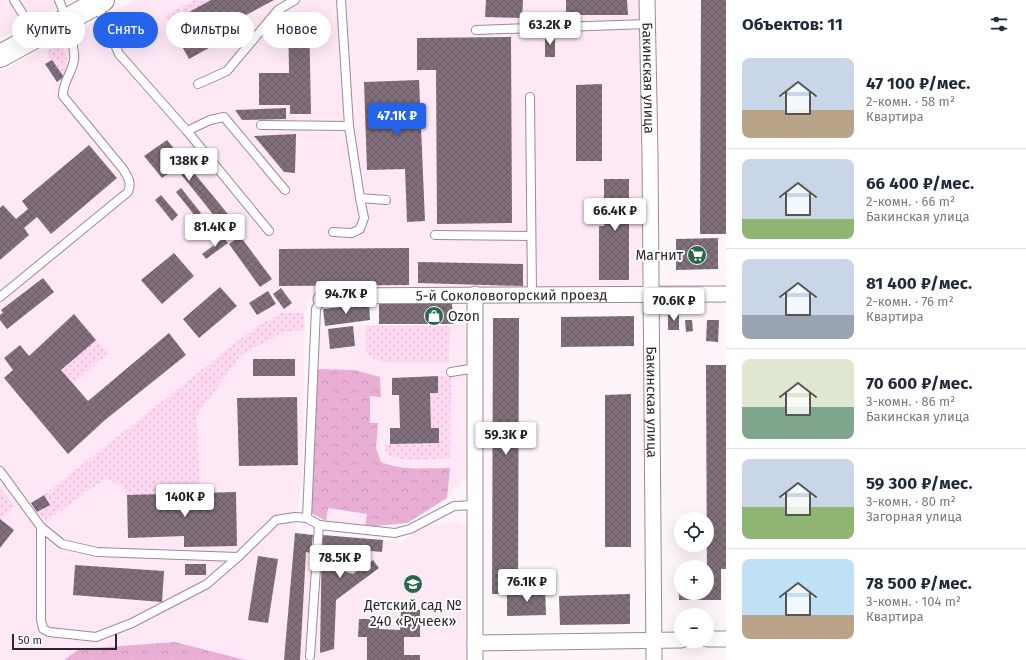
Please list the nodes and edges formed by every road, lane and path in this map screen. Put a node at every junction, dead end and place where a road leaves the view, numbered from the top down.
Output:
1 (14, 0) edge
2 (295, 0) edge
3 (342, 0) edge
4 (647, 0) edge
5 (100, 2) edge
6 (63, 10) edge
7 (22, 12) edge
8 (647, 24) junction
9 (476, 30) dead end
10 (15, 48) edge
11 (0, 56) edge
12 (198, 84) dead end
13 (530, 97) dead end
14 (261, 125) dead end
15 (349, 126) junction
16 (187, 131) junction
17 (285, 190) dead end
18 (360, 198) junction
19 (386, 200) dead end
20 (269, 231) dead end
21 (333, 232) dead end
22 (435, 235) dead end
23 (531, 236) junction
24 (476, 294) junction
25 (532, 294) junction
26 (726, 294) edge
27 (651, 295) junction
28 (0, 297) edge
29 (321, 299) joint
30 (476, 368) junction
31 (451, 372) dead end
32 (0, 471) edge
33 (476, 505) junction
34 (307, 518) junction
35 (319, 526) junction
36 (41, 527) junction
37 (238, 557) junction
38 (714, 639) edge
39 (726, 639) edge
40 (654, 640) junction
41 (674, 640) edge
42 (475, 643) junction
43 (310, 656) dead end
44 (475, 660) edge
45 (654, 660) edge

1 - 7 lane
2 - 12 lane
3 - 15 lane
4 - 8 street, Бакинская улица
5 - 6 main road
5 - 16 lane
6 - 28 lane
8 - 9 lane
8 - 27 street, Бакинская улица
10 - 11 main road
13 - 23 lane
14 - 15 lane
15 - 18 lane
16 - 17 lane
16 - 20 lane
18 - 19 lane
18 - 21 lane
22 - 23 lane
23 - 25 lane
24 - 25 street, 5-й Соколовогорский проезд
24 - 29 street, 5-й Соколовогорский проезд
24 - 30 street
25 - 27 street, 5-й Соколовогорский проезд
26 - 27 street, 5-й Соколовогорский проезд
27 - 40 street, Бакинская улица
29 - 34 lane
30 - 31 lane
30 - 33 street
32 - 36 lane
33 - 35 lane
33 - 42 street
34 - 35 lane
34 - 37 lane
35 - 43 lane
36 - 37 lane
36 - 37 lane
38 - 39 street
40 - 41 street
40 - 42 street
40 - 45 street, Бакинская улица
42 - 44 street

